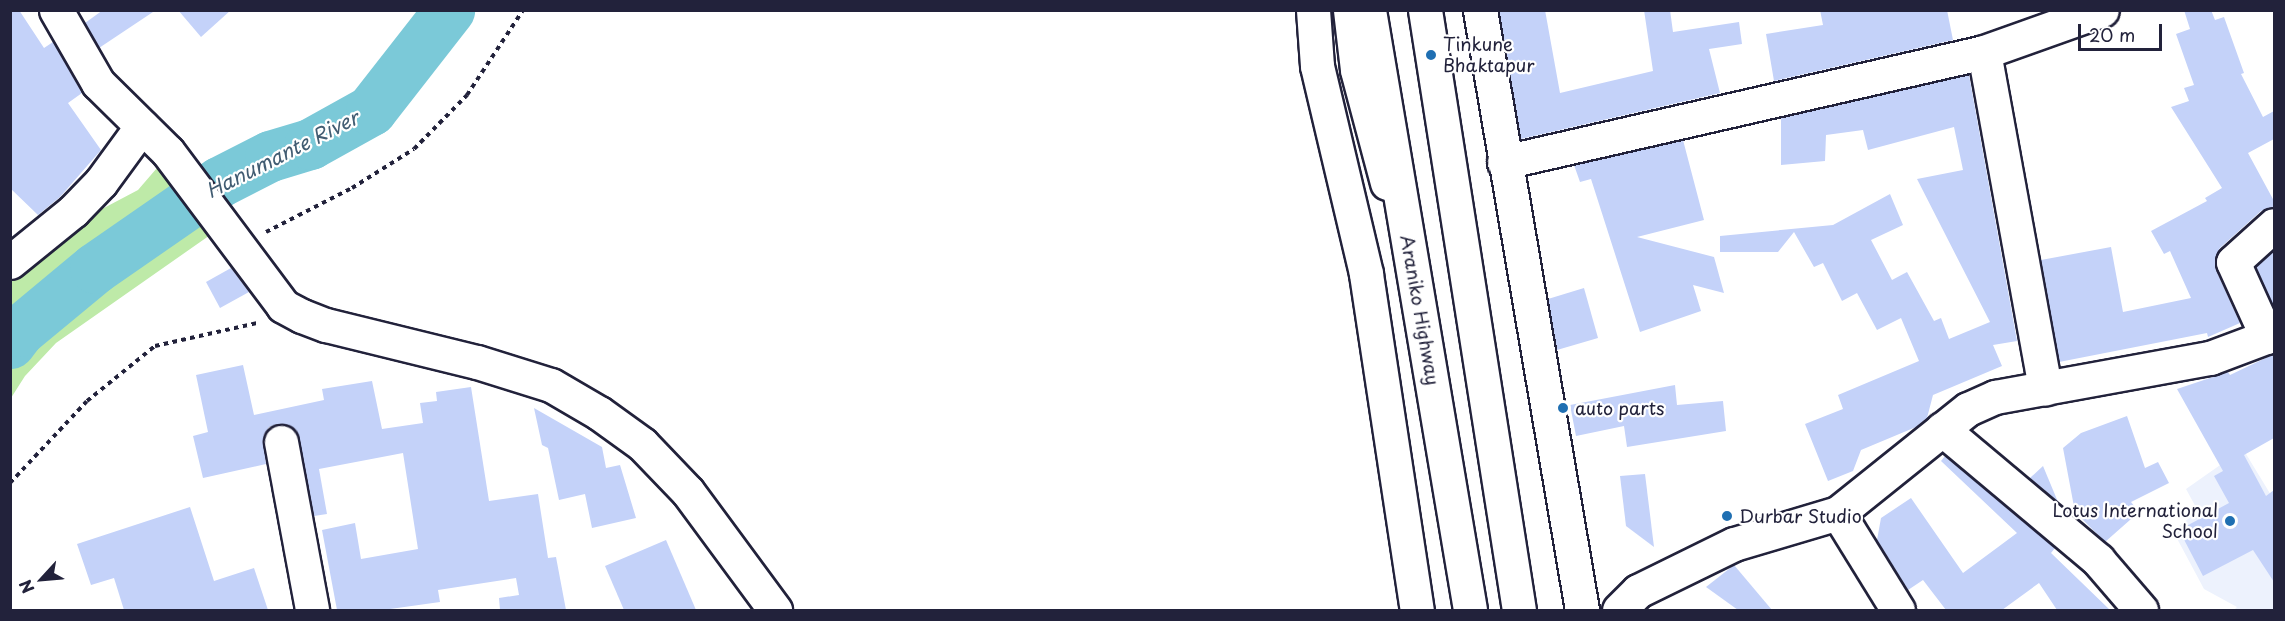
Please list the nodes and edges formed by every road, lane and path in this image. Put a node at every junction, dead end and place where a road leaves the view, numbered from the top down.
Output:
1 (56, 10) edge
2 (523, 10) edge
3 (1313, 10) edge
4 (1350, 10) edge
5 (1369, 10) edge
6 (1425, 10) edge
7 (1480, 10) edge
8 (2102, 10) edge
9 (1984, 52) junction
10 (142, 126) junction
11 (1504, 162) junction
12 (2274, 225) edge
13 (235, 243) junction
14 (1411, 259) junction
15 (10, 262) edge
16 (302, 316) junction
17 (2271, 336) edge
18 (2046, 388) junction
19 (1942, 429) junction
20 (282, 442) dead end
21 (10, 483) edge
22 (1838, 513) junction
23 (312, 610) edge
24 (775, 610) edge
25 (1418, 610) edge
26 (1470, 610) edge
27 (1519, 610) edge
28 (1582, 610) edge
29 (1619, 610) edge
30 (1898, 610) edge
31 (2141, 610) edge

1 - 10 main road
2 - 13 path
3 - 25 main road
4 - 14 main road
5 - 14 main road, Araniko Highway
6 - 27 main road
7 - 11 main road
8 - 9 main road
9 - 11 main road
9 - 18 main road
10 - 13 main road
10 - 15 main road
11 - 28 main road
12 - 17 main road
13 - 16 main road
14 - 26 main road, Araniko Highway
16 - 21 path
16 - 24 main road
17 - 18 main road
18 - 19 main road
19 - 22 main road
19 - 31 main road
20 - 23 main road
22 - 29 main road
22 - 30 main road

